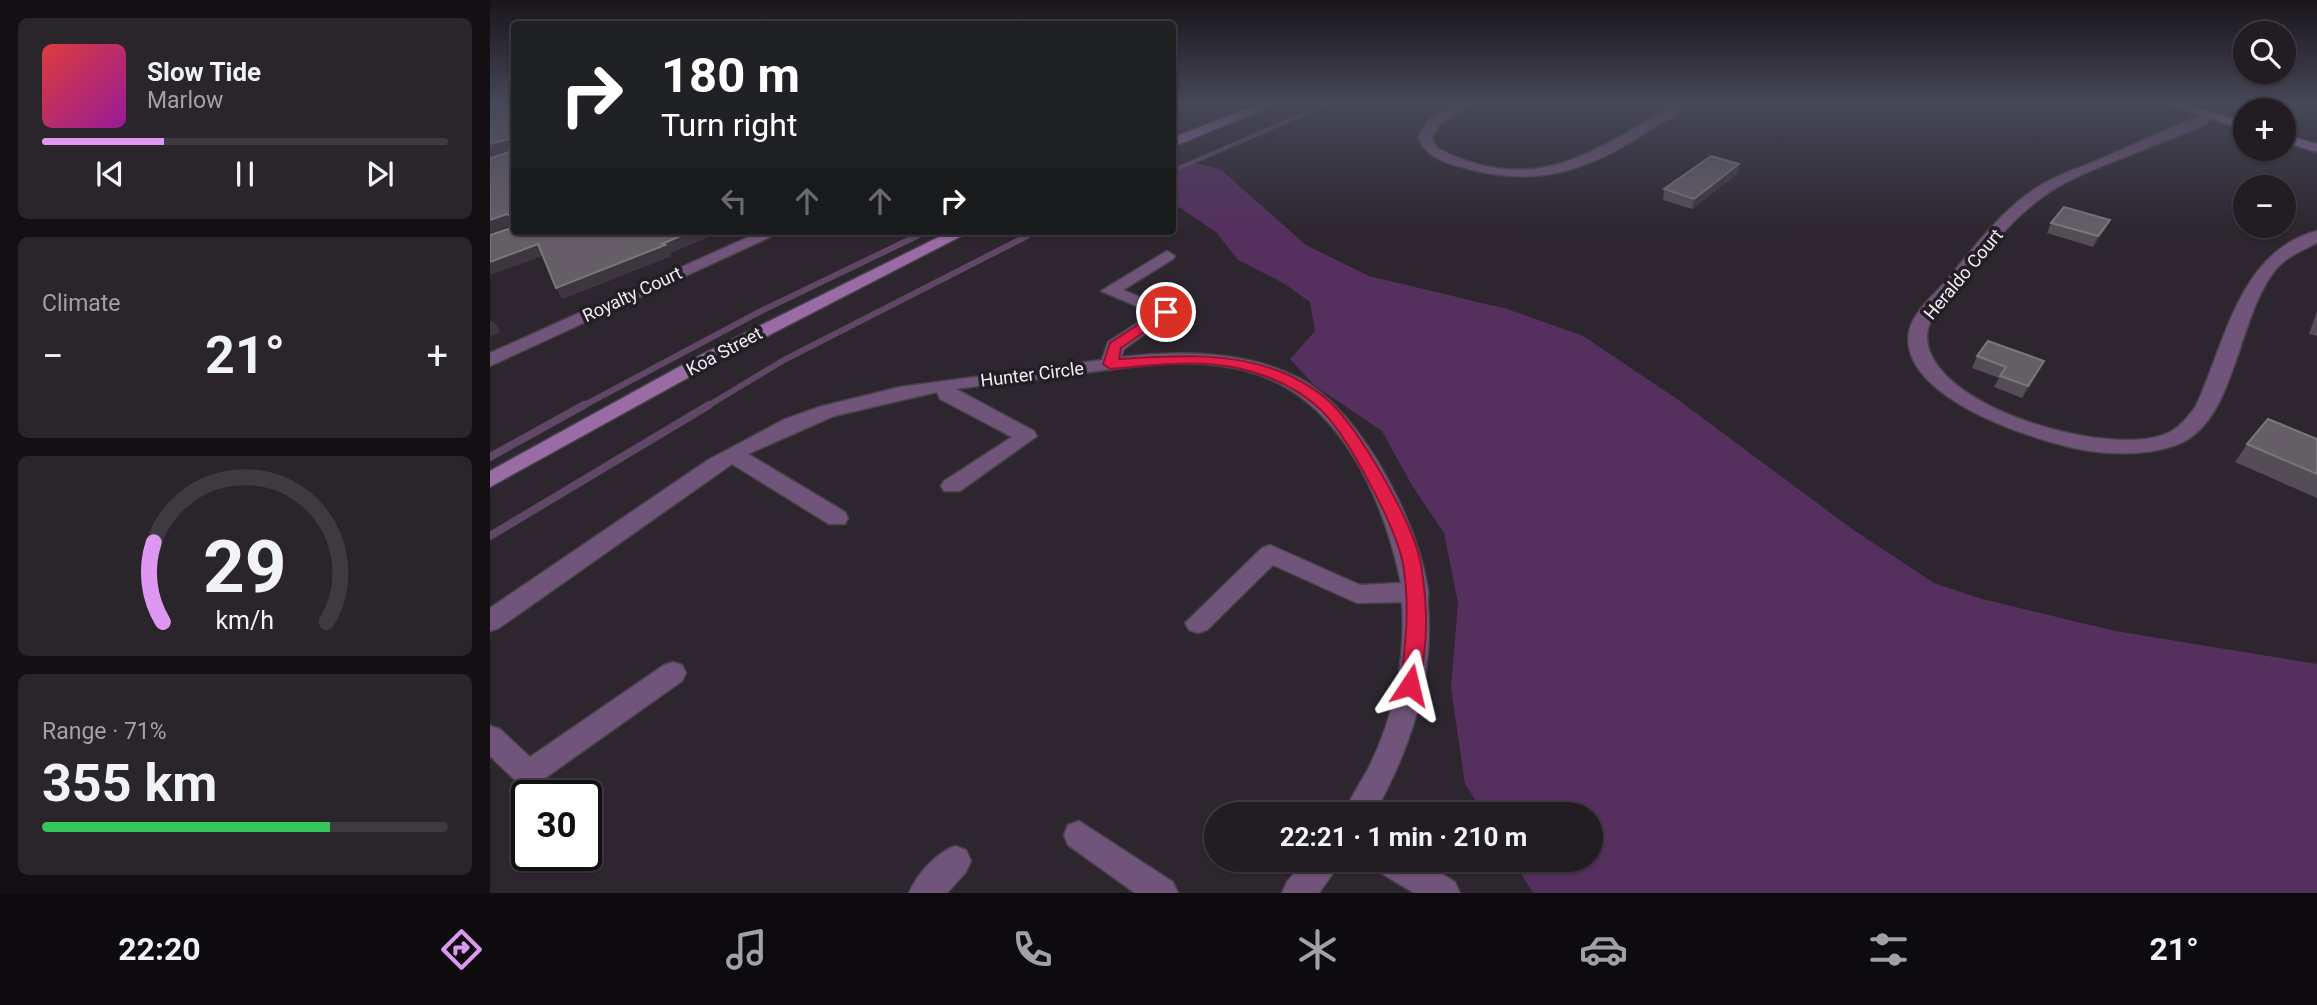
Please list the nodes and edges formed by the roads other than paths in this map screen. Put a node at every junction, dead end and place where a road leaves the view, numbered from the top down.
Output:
1 (1429, 146) edge
2 (1611, 146) edge
3 (2141, 146) edge
4 (766, 235) edge
5 (955, 235) edge
6 (2317, 236) edge
7 (1167, 256) dead end
8 (490, 360) edge
9 (1110, 364) junction
10 (945, 384) junction
11 (732, 454) junction
12 (490, 480) edge
13 (952, 486) dead end
14 (837, 518) dead end
15 (1417, 592) junction
16 (501, 601) edge
17 (490, 621) edge
18 (1198, 623) dead end
19 (673, 673) dead end
20 (490, 738) edge
21 (1364, 802) edge
22 (1079, 835) dead end
23 (956, 861) dead end
24 (1316, 872) edge
25 (1409, 872) edge
26 (925, 893) edge
27 (1162, 893) edge
28 (1298, 893) edge
29 (1444, 893) edge

1 - 2 street
3 - 6 street, Heraldo Court
4 - 8 street, Royalty Court
5 - 12 main road, Koa Street
7 - 9 street
9 - 10 street, Hunter Circle
9 - 15 street, Hunter Circle
10 - 11 street, Hunter Circle
10 - 13 street
11 - 14 street
11 - 16 street, Hunter Circle
15 - 18 street
15 - 21 street, Hunter Circle
16 - 17 street, Hunter Circle
19 - 20 street
22 - 27 street
23 - 26 street
24 - 28 street
25 - 29 street

